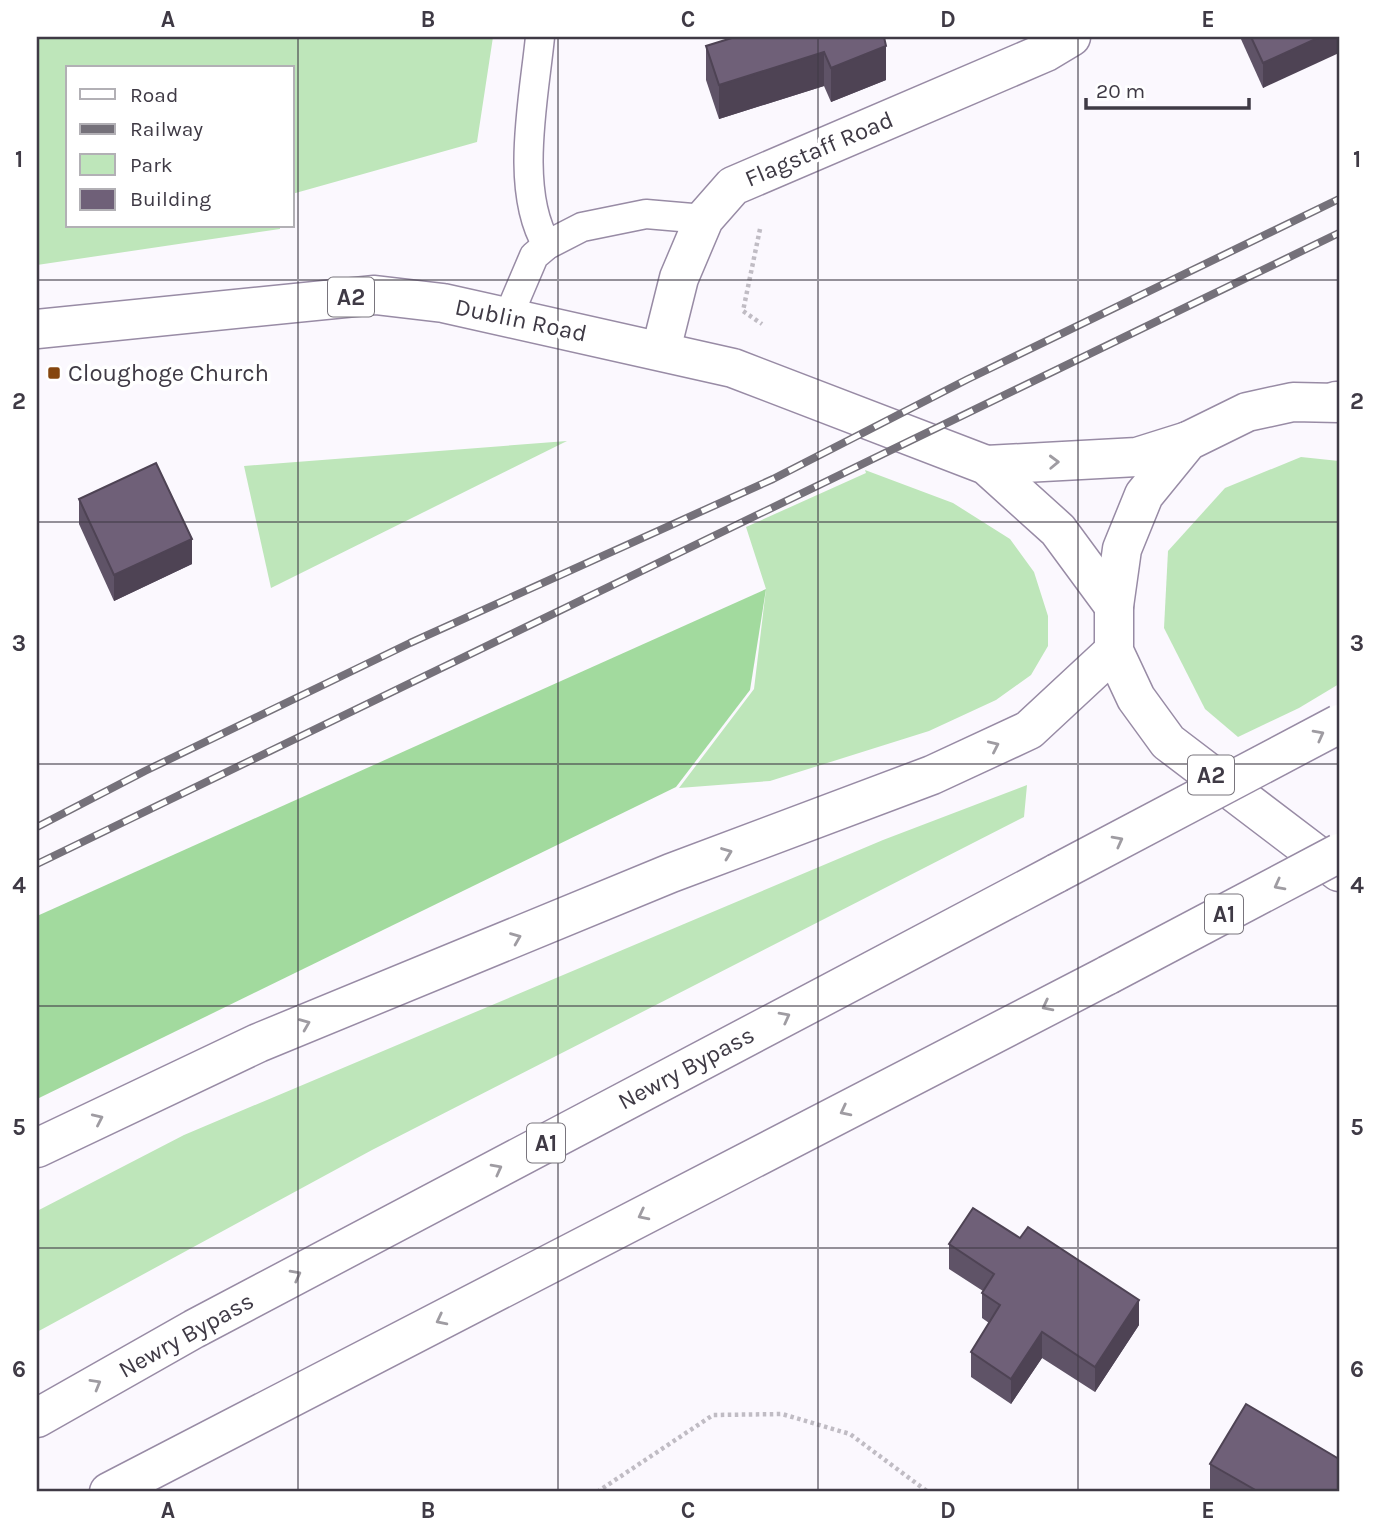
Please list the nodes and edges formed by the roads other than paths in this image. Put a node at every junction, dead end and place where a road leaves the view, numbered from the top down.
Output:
1 (540, 37) edge
2 (1071, 37) edge
3 (704, 219) junction
4 (547, 245) junction
5 (508, 317) junction
6 (37, 329) edge
7 (661, 350) junction
8 (1338, 402) edge
9 (1188, 441) junction
10 (986, 465) junction
11 (1114, 606) junction
12 (1114, 651) junction
13 (1339, 724) edge
14 (1339, 853) edge
15 (1339, 872) edge
16 (37, 1148) edge
17 (37, 1418) edge
18 (109, 1492) edge

1 - 4 lane
2 - 3 main road, Flagstaff Road
3 - 4 lane
3 - 7 main road, Flagstaff Road
4 - 5 lane
5 - 6 main road, Dublin Road / A2
5 - 7 main road, Dublin Road / A2
7 - 10 main road, Dublin Road / A2
8 - 9 main road, A2
10 -> 9 main road, A2
9 - 11 main road, A2
10 - 11 main road, A2
11 - 12 main road, A2
12 - 15 main road, A2
16 -> 12 main road
17 -> 13 main road, Newry Bypass / A1, bridge
14 -> 18 main road, A1, bridge

